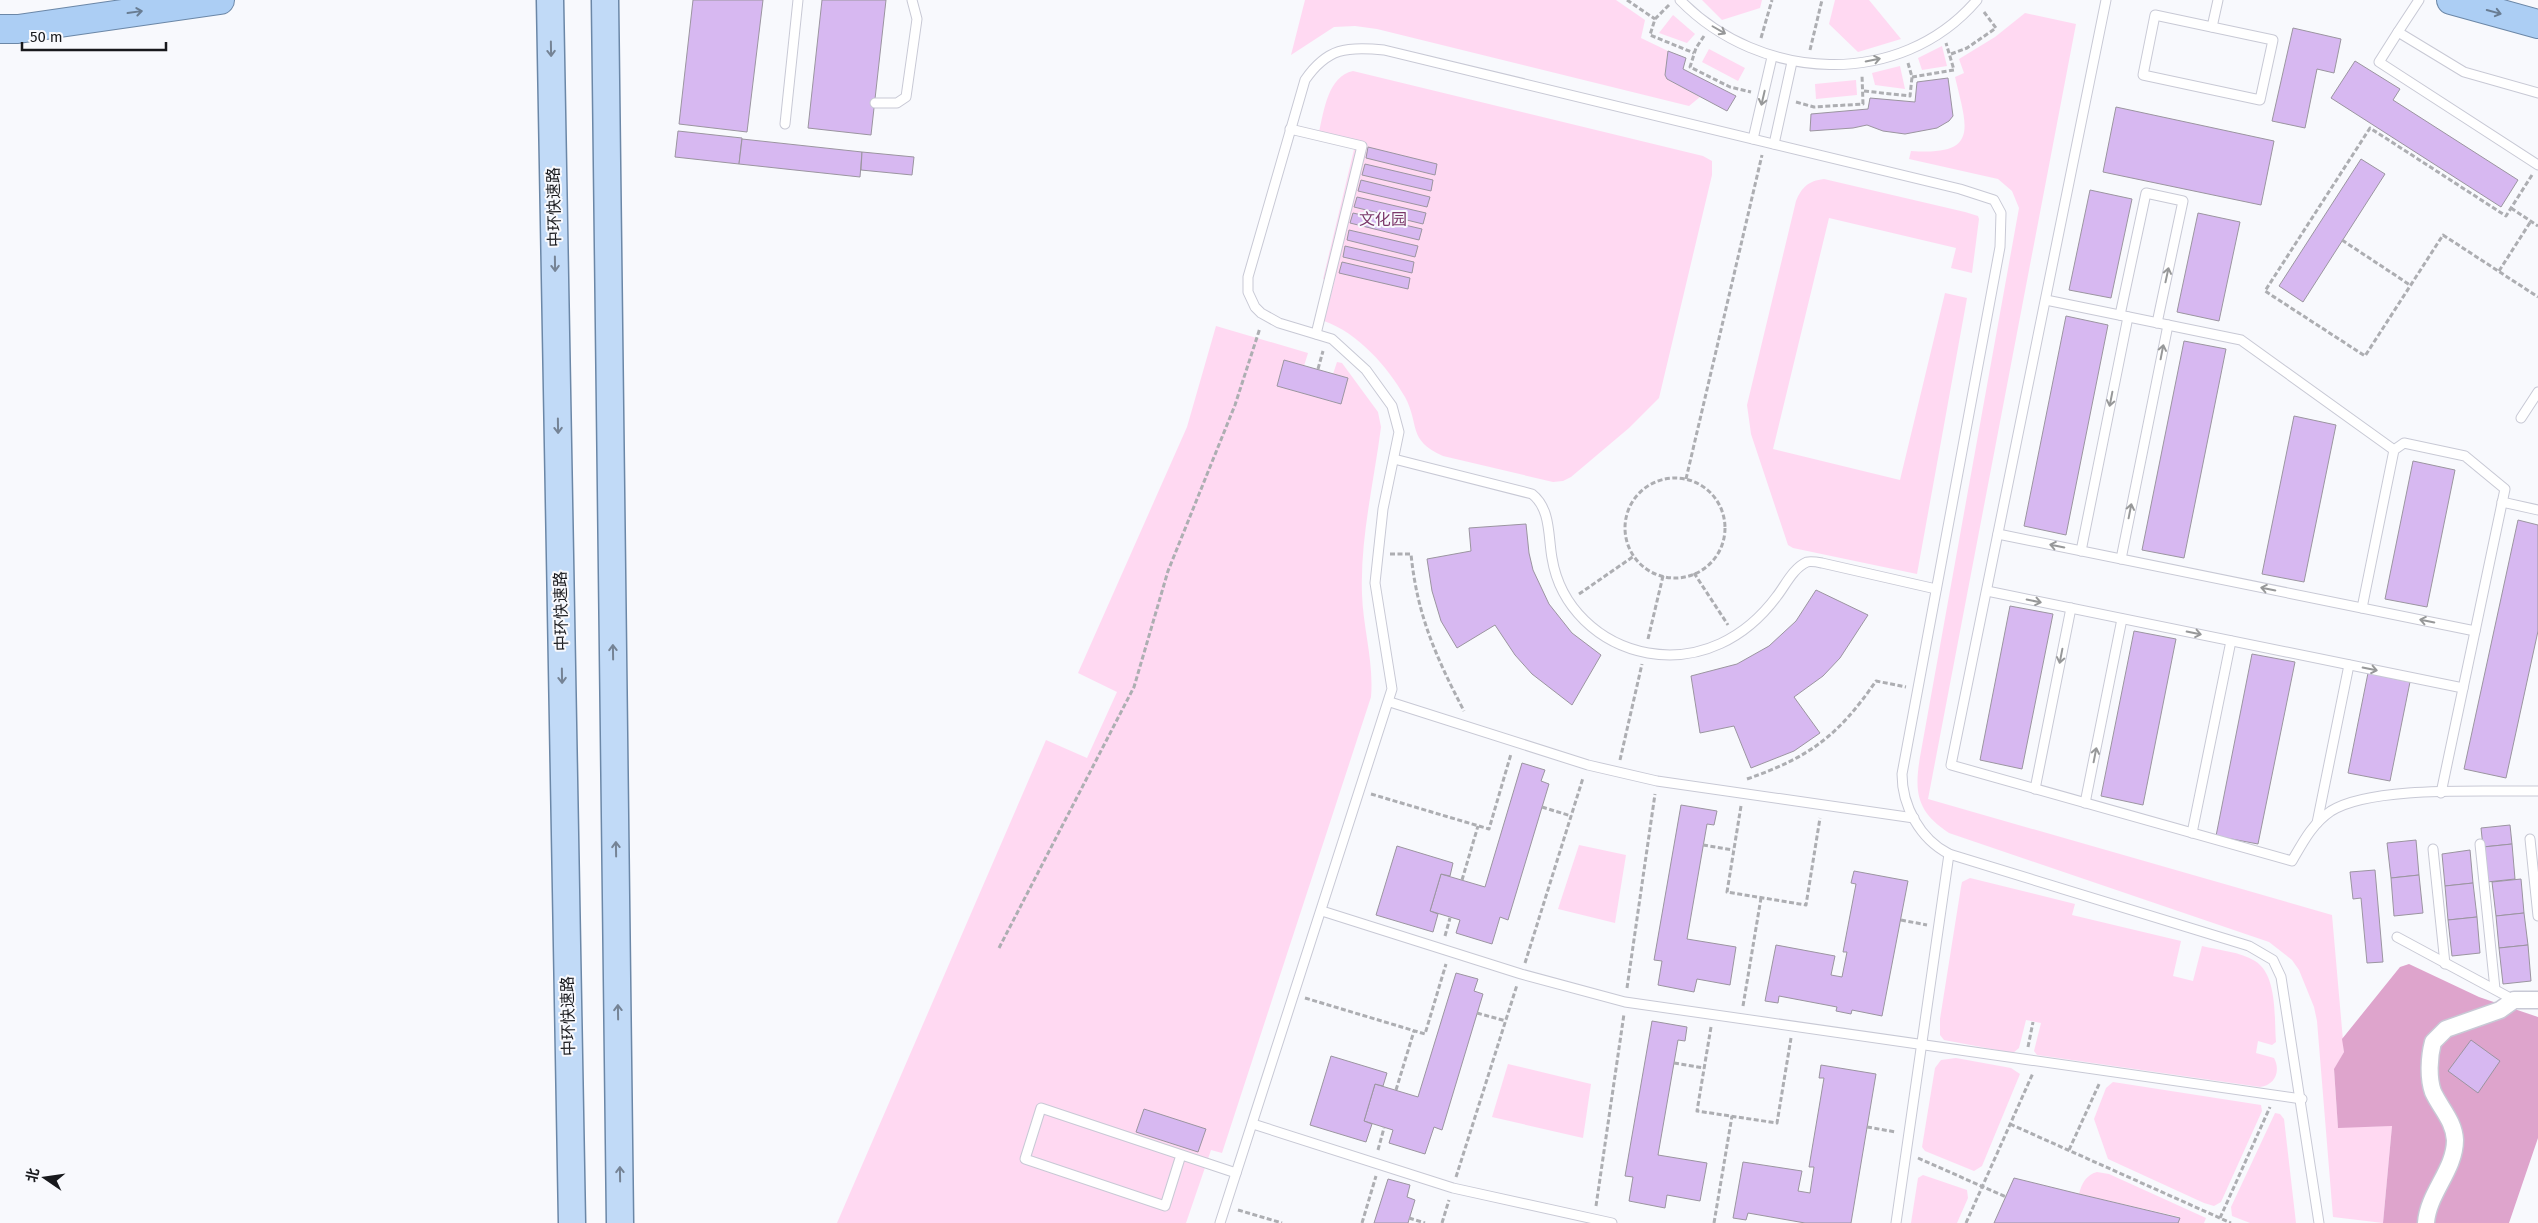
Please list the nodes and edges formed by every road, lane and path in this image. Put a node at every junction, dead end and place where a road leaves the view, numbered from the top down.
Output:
1 (220, 0) edge
2 (550, 0) edge
3 (605, 0) edge
4 (798, 0) edge
5 (912, 0) edge
6 (1626, 0) edge
7 (1674, 0) edge
8 (1680, 0) edge
9 (1772, 0) edge
10 (1822, 0) edge
11 (1977, 0) edge
12 (2106, 0) edge
13 (2218, 0) edge
14 (2419, 0) edge
15 (2451, 0) edge
16 (1655, 19) junction
17 (2538, 24) edge
18 (2212, 27) junction
19 (0, 29) edge
20 (2398, 32) junction
21 (1942, 33) junction
22 (1758, 51) junction
23 (1904, 52) junction
24 (1694, 53) dead end
25 (1951, 54) junction
26 (1772, 57) junction
27 (1792, 62) junction
28 (1807, 63) junction
29 (1912, 77) junction
30 (1864, 91) dead end
31 (2538, 93) edge
32 (875, 103) dead end
33 (785, 124) dead end
34 (1290, 129) junction
35 (1753, 139) junction
36 (1769, 143) junction
37 (2538, 165) edge
38 (2511, 208) junction
39 (2531, 222) junction
40 (2538, 226) edge
41 (2342, 240) dead end
42 (2499, 271) junction
43 (2410, 285) junction
44 (2538, 297) edge
45 (2046, 300) junction
46 (1264, 316) junction
47 (2124, 316) junction
48 (2157, 323) junction
49 (2168, 325) junction
50 (1316, 334) junction
51 (1327, 337) junction
52 (1318, 370) dead end
53 (2538, 392) edge
54 (2521, 418) dead end
55 (2394, 450) junction
56 (1394, 459) junction
57 (1686, 478) junction
58 (2502, 502) junction
59 (2538, 510) edge
60 (1998, 534) junction
61 (2081, 551) junction
62 (1377, 554) junction
63 (1634, 556) junction
64 (2121, 559) junction
65 (1694, 574) junction
66 (1663, 576) junction
67 (1936, 589) junction
68 (1987, 591) junction
69 (1568, 601) junction
70 (2071, 608) junction
71 (2362, 608) junction
72 (2122, 619) junction
73 (2475, 631) junction
74 (1735, 636) junction
75 (2231, 641) junction
76 (1645, 652) junction
77 (2349, 664) junction
78 (2464, 688) junction
79 (1918, 689) junction
80 (1390, 702) junction
81 (1474, 729) junction
82 (1515, 742) junction
83 (1588, 765) junction
84 (1617, 772) junction
85 (2035, 789) junction
86 (1361, 791) junction
87 (2538, 791) edge
88 (1742, 793) junction
89 (2441, 793) junction
90 (2085, 803) junction
91 (1822, 805) junction
92 (1542, 807) dead end
93 (1571, 816) junction
94 (1914, 818) junction
95 (2317, 823) junction
96 (1478, 826) junction
97 (2192, 833) junction
98 (2530, 839) dead end
99 (2480, 844) dead end
100 (1703, 845) dead end
101 (2433, 849) dead end
102 (1734, 850) junction
103 (1949, 854) junction
104 (1462, 880) dead end
105 (1761, 898) junction
106 (1322, 911) junction
107 (2538, 916) edge
108 (1450, 918) dead end
109 (1901, 920) dead end
110 (1938, 928) junction
111 (2397, 937) dead end
112 (999, 948) dead end
113 (1445, 950) junction
114 (2444, 964) junction
115 (1521, 974) junction
116 (2495, 989) junction
117 (1294, 995) junction
118 (2514, 1000) junction
119 (2538, 1000) edge
120 (1477, 1013) dead end
121 (1713, 1014) junction
122 (1741, 1018) junction
123 (1506, 1021) junction
124 (2033, 1022) dead end
125 (1793, 1026) junction
126 (1414, 1031) junction
127 (1921, 1044) junction
128 (2025, 1059) junction
129 (2038, 1061) junction
130 (1674, 1063) dead end
131 (1704, 1068) junction
132 (2105, 1071) junction
133 (1396, 1090) dead end
134 (2275, 1095) junction
135 (2302, 1099) junction
136 (1732, 1116) junction
137 (1253, 1124) junction
138 (2010, 1124) junction
139 (1867, 1127) dead end
140 (1384, 1128) dead end
141 (1909, 1134) junction
142 (2070, 1150) junction
143 (1906, 1152) junction
144 (1181, 1155) junction
145 (1377, 1164) junction
146 (1236, 1173) junction
147 (1982, 1187) junction
148 (1453, 1188) junction
149 (2006, 1197) dead end
150 (1226, 1206) junction
151 (1409, 1218) dead end
152 (2220, 1218) junction
153 (572, 1223) edge
154 (620, 1223) edge
155 (1220, 1223) edge
156 (1282, 1223) edge
157 (1362, 1223) edge
158 (1425, 1223) edge
159 (1442, 1223) edge
160 (1612, 1223) edge
161 (1714, 1223) edge
162 (1896, 1223) edge
163 (1966, 1223) edge
164 (2231, 1223) edge
165 (2320, 1223) edge
166 (2426, 1223) edge

19 -> 1 highway
2 -> 153 main road, 中环快速路
154 -> 3 main road
4 - 33 lane
5 - 32 lane
6 - 16 path
7 - 16 path
8 -> 22 lane
9 - 22 path
10 - 28 path
11 - 21 lane
11 - 25 path
12 - 45 lane
13 - 18 lane
14 - 20 lane
15 -> 17 highway
16 - 24 path
18 - 18 lane
20 - 31 lane
20 - 37 lane
21 - 23 lane
21 - 25 path
22 - 26 lane
28 -> 23 lane
23 - 29 path
25 - 29 path
26 - 27 lane
26 -> 35 lane
27 - 28 lane
27 - 36 lane
29 - 30 path
34 - 35 lane
34 - 46 lane
34 - 50 lane
35 - 36 lane
36 - 57 path
36 - 67 lane
37 - 38 path
38 - 39 path
38 - 43 path
39 - 40 path
39 - 42 path
41 - 43 path
42 - 43 path
42 - 44 path
45 - 47 lane
45 - 60 lane
46 - 50 lane
46 - 112 path
47 - 48 lane
48 -> 47 lane
47 -> 61 lane
48 - 49 lane
49 - 55 lane
64 -> 49 lane
50 - 51 lane
51 - 52 path
51 - 56 lane
53 - 54 lane
55 - 58 lane
55 - 71 lane
56 - 62 lane
56 - 69 lane
57 - 63 path
57 - 65 path
58 - 59 lane
58 - 73 lane
61 -> 60 lane
60 - 68 lane
61 - 64 lane
62 - 80 lane
62 - 81 path
63 - 66 path
63 - 69 path
71 -> 64 lane
65 - 66 path
65 - 74 path
66 - 76 path
67 - 74 lane
67 - 79 lane
68 -> 70 lane
68 - 85 lane
69 - 76 lane
70 - 72 lane
70 -> 85 lane
73 -> 71 lane
72 -> 75 lane
90 -> 72 lane
73 - 78 lane
74 - 76 lane
75 - 77 lane
75 - 97 lane
76 - 84 path
77 -> 78 lane
77 - 95 lane
78 - 89 lane
79 - 88 path
79 - 94 lane
80 - 81 lane
80 - 86 lane
81 - 82 lane
82 - 83 lane
82 - 96 path
83 - 84 lane
83 - 93 path
84 - 88 lane
85 - 90 lane
86 - 96 path
86 - 106 lane
87 - 89 lane
88 - 91 lane
88 - 102 path
89 - 95 lane
90 - 97 lane
91 - 94 lane
91 - 105 path
92 - 93 path
93 - 115 path
94 - 103 lane
95 - 97 lane
96 - 104 path
98 - 107 lane
99 - 116 lane
100 - 102 path
101 - 114 lane
102 - 105 path
103 - 110 lane
103 - 135 lane
105 - 122 path
106 - 113 lane
106 - 117 lane
108 - 113 path
109 - 110 path
110 - 127 lane
111 - 114 lane
113 - 115 lane
113 - 126 path
114 - 116 lane
115 - 121 lane
115 - 123 path
116 - 118 lane
117 - 126 path
117 - 137 lane
118 - 119 street
118 - 166 street
120 - 123 path
121 - 122 lane
121 - 131 path
122 - 125 lane
123 - 148 path
124 - 128 path
125 - 127 lane
125 - 136 path
126 - 133 path
127 - 128 lane
127 - 141 lane
128 - 129 lane
129 - 132 lane
129 - 138 path
130 - 131 path
131 - 136 path
132 - 134 lane
132 - 142 path
134 - 135 lane
134 - 152 path
135 - 165 lane
136 - 161 path
137 - 145 lane
137 - 146 lane
138 - 142 path
138 - 147 path
139 - 141 path
140 - 145 path
141 - 143 lane
142 - 152 path
143 - 147 path
143 - 162 lane
144 - 144 lane
144 - 146 lane
145 - 148 lane
145 - 157 path
146 - 150 lane
147 - 149 path
147 - 163 path
148 - 159 path
148 - 160 lane
150 - 155 lane
150 - 156 path
151 - 158 path
152 - 164 path

